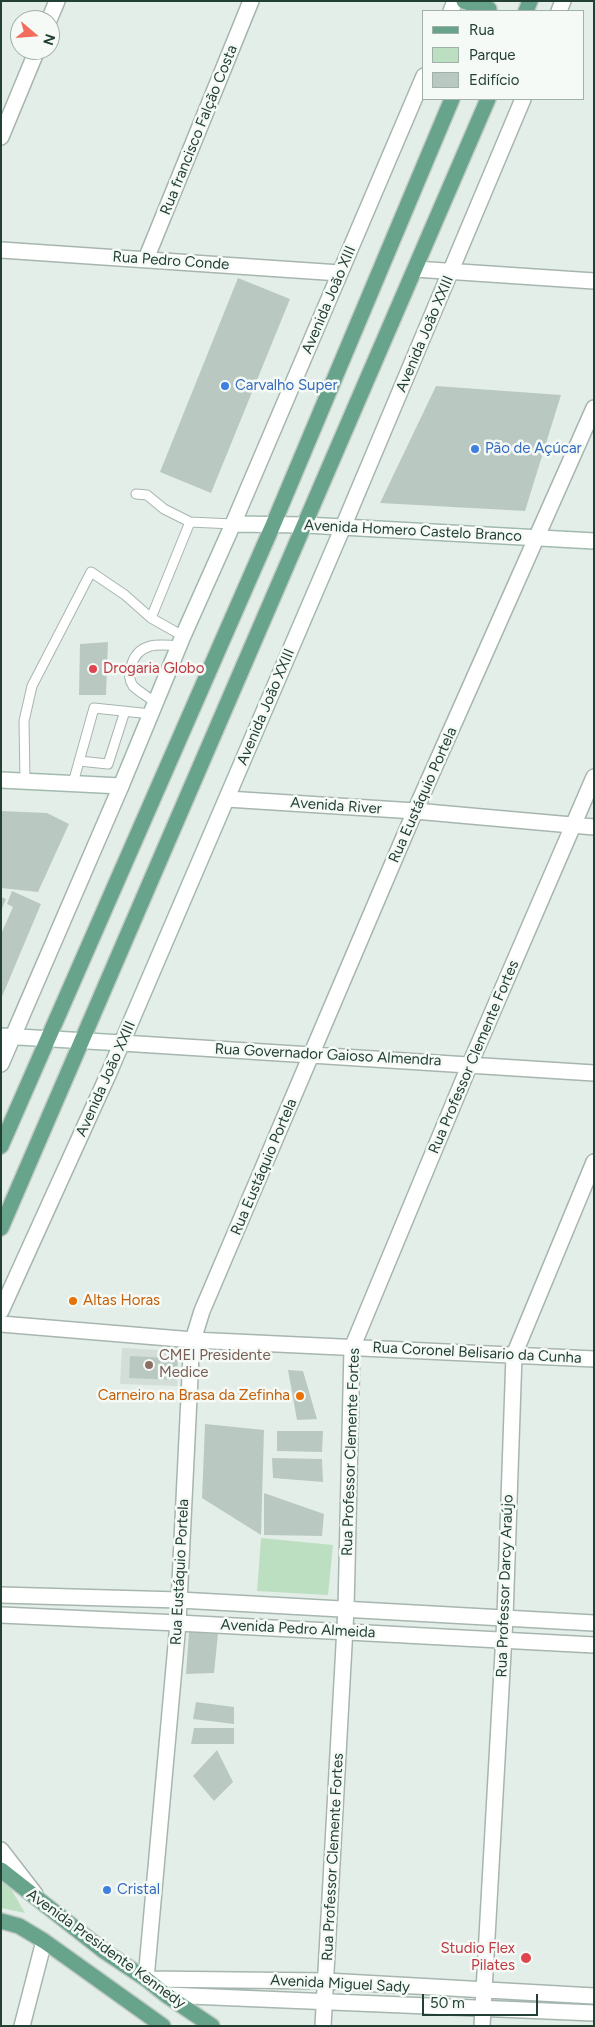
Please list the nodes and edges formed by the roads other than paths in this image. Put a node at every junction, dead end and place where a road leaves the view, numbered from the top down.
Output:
1 (251, 1) edge
2 (464, 1) edge
3 (490, 7) edge
4 (33, 60) edge
5 (422, 81) edge
6 (452, 100) edge
7 (488, 100) edge
8 (523, 100) edge
9 (1, 137) edge
10 (1, 250) edge
11 (146, 259) junction
12 (415, 269) junction
13 (452, 272) junction
14 (340, 273) junction
15 (594, 281) edge
16 (594, 408) edge
17 (136, 494) dead end
18 (190, 522) junction
19 (233, 524) junction
20 (273, 525) junction
21 (306, 525) junction
22 (343, 527) junction
23 (536, 538) junction
24 (594, 541) edge
25 (151, 618) junction
26 (181, 641) junction
27 (154, 708) junction
28 (124, 711) junction
29 (79, 761) junction
30 (594, 777) edge
31 (1, 780) edge
32 (25, 781) junction
33 (73, 783) junction
34 (120, 786) junction
35 (227, 799) junction
36 (415, 811) junction
37 (572, 825) junction
38 (594, 827) edge
39 (7, 1037) edge
40 (48, 1038) junction
41 (83, 1040) junction
42 (122, 1043) junction
43 (312, 1055) junction
44 (1, 1064) edge
45 (470, 1064) junction
46 (594, 1072) edge
47 (1, 1146) edge
48 (594, 1162) edge
49 (1, 1228) edge
50 (1, 1311) edge
51 (1, 1324) edge
52 (193, 1340) junction
53 (352, 1348) junction
54 (514, 1354) junction
55 (594, 1359) edge
56 (1, 1595) edge
57 (179, 1600) junction
58 (346, 1609) junction
59 (1, 1616) edge
60 (505, 1617) junction
61 (178, 1622) junction
62 (594, 1623) edge
63 (345, 1631) junction
64 (504, 1641) junction
65 (594, 1645) edge
66 (1, 1850) edge
67 (1, 1870) edge
68 (44, 1905) junction
69 (1, 1921) edge
70 (44, 1941) junction
71 (146, 1978) junction
72 (326, 1982) junction
73 (484, 1991) junction
74 (166, 1995) junction
75 (594, 1996) edge
76 (325, 2002) junction
77 (483, 2008) junction
78 (594, 2013) edge
79 (22, 2026) edge
80 (164, 2026) edge
81 (212, 2026) edge
82 (323, 2026) edge
83 (482, 2026) edge

1 - 11 street, Rua francisco Falção Costa
2 - 3 main road
4 - 9 street
5 - 14 street, Avenida João XIII
6 - 20 main road
7 - 12 main road
8 - 13 street, Avenida João XXIII
10 - 11 street, Rua Pedro Conde
11 - 14 street, Rua Pedro Conde
12 - 13 street
12 - 21 main road
13 - 15 street
13 - 22 street, Avenida João XXIII
14 - 19 street, Avenida João XIII
16 - 23 street, Rua Eustáquio Portela
17 - 18 lane
18 - 19 lane
18 - 25 lane
19 - 20 street, Avenida Homero Castelo Branco
19 - 26 street
20 - 21 street, Avenida Homero Castelo Branco
20 - 40 main road
21 - 22 street, Avenida Homero Castelo Branco
21 - 41 main road
22 - 23 street, Avenida Homero Castelo Branco
22 - 35 street, Avenida João XXIII
23 - 24 street, Avenida Homero Castelo Branco
23 - 36 street, Rua Eustáquio Portela
25 - 26 lane
25 - 32 lane
26 - 27 street
26 - 27 lane
27 - 28 lane
27 - 34 street
28 - 29 lane
28 - 29 lane
29 - 33 lane
30 - 37 street, Rua Professor Clemente Fortes
31 - 32 street
32 - 33 street
33 - 34 street
34 - 39 street
35 - 36 street, Avenida River
35 - 42 street, Avenida João XXIII
36 - 37 street, Avenida River
36 - 43 street, Rua Eustáquio Portela
37 - 38 street, Avenida River
37 - 45 street, Rua Professor Clemente Fortes
39 - 40 street, Rua Governador Gaioso Almendra
39 - 44 street
40 - 41 street, Rua Governador Gaioso Almendra
40 - 47 main road
41 - 42 street, Rua Governador Gaioso Almendra
41 - 49 main road
42 - 43 street, Rua Governador Gaioso Almendra
42 - 50 street, Avenida João XXIII
43 - 45 street, Rua Governador Gaioso Almendra
43 - 52 street, Rua Eustáquio Portela
45 - 46 street, Rua Governador Gaioso Almendra
45 - 53 street, Rua Professor Clemente Fortes
48 - 54 street, Rua Professor Darcy Araújo
51 - 52 street, Rua Coronel Belisario da Cunha
52 - 53 street, Rua Coronel Belisario da Cunha
52 - 57 street, Rua Eustáquio Portela
53 - 54 street, Rua Coronel Belisario da Cunha
53 - 58 street, Rua Professor Clemente Fortes
54 - 55 street, Rua Coronel Belisario da Cunha
54 - 60 street, Rua Professor Darcy Araújo
56 - 57 street, Avenida Pedro Almeida
57 - 58 street, Avenida Pedro Almeida
57 - 61 street, Rua Eustáquio Portela
58 - 60 street, Avenida Pedro Almeida
58 - 63 street, Rua Professor Clemente Fortes
59 - 61 street, Avenida Pedro Almeida
60 - 62 street, Avenida Pedro Almeida
60 - 64 street, Rua Professor Darcy Araújo
61 - 63 street, Avenida Pedro Almeida
61 - 71 street, Rua Eustáquio Portela
63 - 64 street, Avenida Pedro Almeida
63 - 72 street, Rua Professor Clemente Fortes
64 - 65 street, Avenida Pedro Almeida
64 - 73 street, Rua Professor Darcy Araújo
66 - 68 street
67 - 68 main road, Avenida Presidente Kennedy
68 - 71 main road, Avenida Presidente Kennedy
69 - 70 main road, Avenida Presidente Kennedy
70 - 79 street
70 - 80 main road, Avenida Presidente Kennedy
71 - 72 street, Avenida Miguel Sady
71 - 74 main road, Avenida Presidente Kennedy
72 - 73 street, Avenida Miguel Sady
72 - 76 street, Rua Professor Clemente Fortes
73 - 75 street, Avenida Miguel Sady
73 - 77 street, Rua Professor Darcy Araújo
74 - 76 street, Avenida Miguel Sady
74 - 81 main road, Avenida Presidente Kennedy
76 - 77 street, Avenida Miguel Sady
76 - 82 street, Rua Professor Clemente Fortes
77 - 78 street, Avenida Miguel Sady
77 - 83 street, Rua Professor Darcy Araújo

